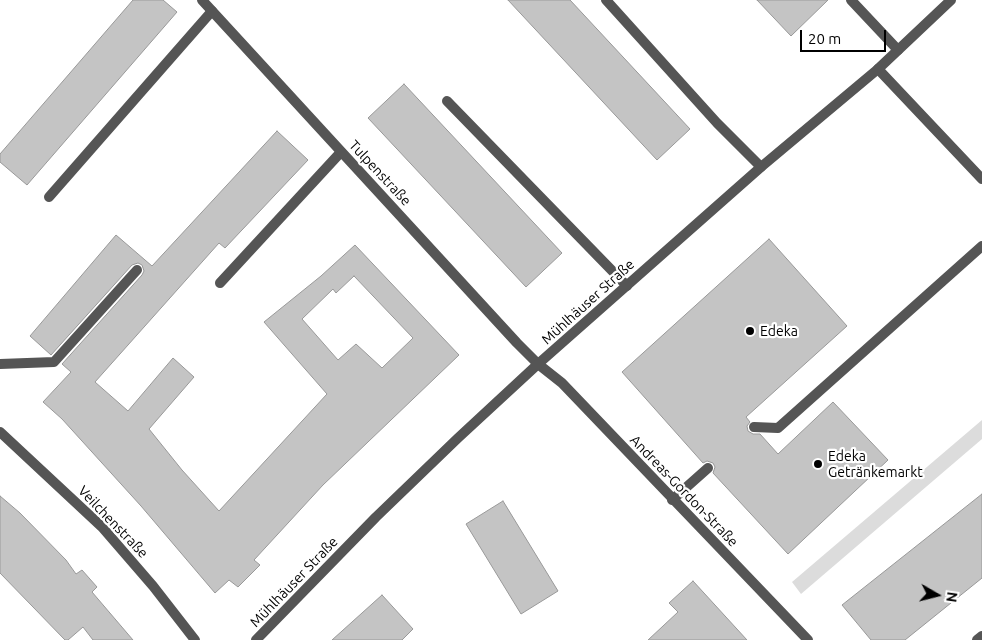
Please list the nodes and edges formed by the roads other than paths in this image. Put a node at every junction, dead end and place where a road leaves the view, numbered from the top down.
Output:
1 (202, 0) edge
2 (606, 0) edge
3 (851, 0) edge
4 (951, 0) edge
5 (212, 11) junction
6 (898, 50) junction
7 (878, 68) junction
8 (447, 101) dead end
9 (342, 152) junction
10 (761, 167) junction
11 (982, 179) edge
12 (49, 197) dead end
13 (982, 246) edge
14 (137, 270) dead end
15 (220, 283) dead end
16 (627, 286) junction
17 (0, 364) edge
18 (538, 364) junction
19 (754, 427) dead end
20 (0, 432) edge
21 (708, 468) dead end
22 (672, 500) junction
23 (982, 636) edge
24 (195, 640) edge
25 (256, 640) edge
26 (808, 640) edge
27 (978, 640) edge

1 - 5 street, Tulpenstraße
2 - 10 street
3 - 6 street
4 - 6 street, Mühlhäuser Straße
5 - 9 street, Tulpenstraße
5 - 12 street
6 - 7 street, Mühlhäuser Straße
7 - 10 street, Mühlhäuser Straße
7 - 11 street
8 - 16 street
9 - 15 street
9 - 18 street, Tulpenstraße
10 - 16 street, Mühlhäuser Straße
13 - 19 street
14 - 17 street
16 - 18 street, Mühlhäuser Straße
18 - 22 street, Andreas-Gordon-Straße
18 - 25 street, Mühlhäuser Straße
20 - 24 street, Veilchenstraße
21 - 22 street
22 - 26 street, Andreas-Gordon-Straße
23 - 27 street

